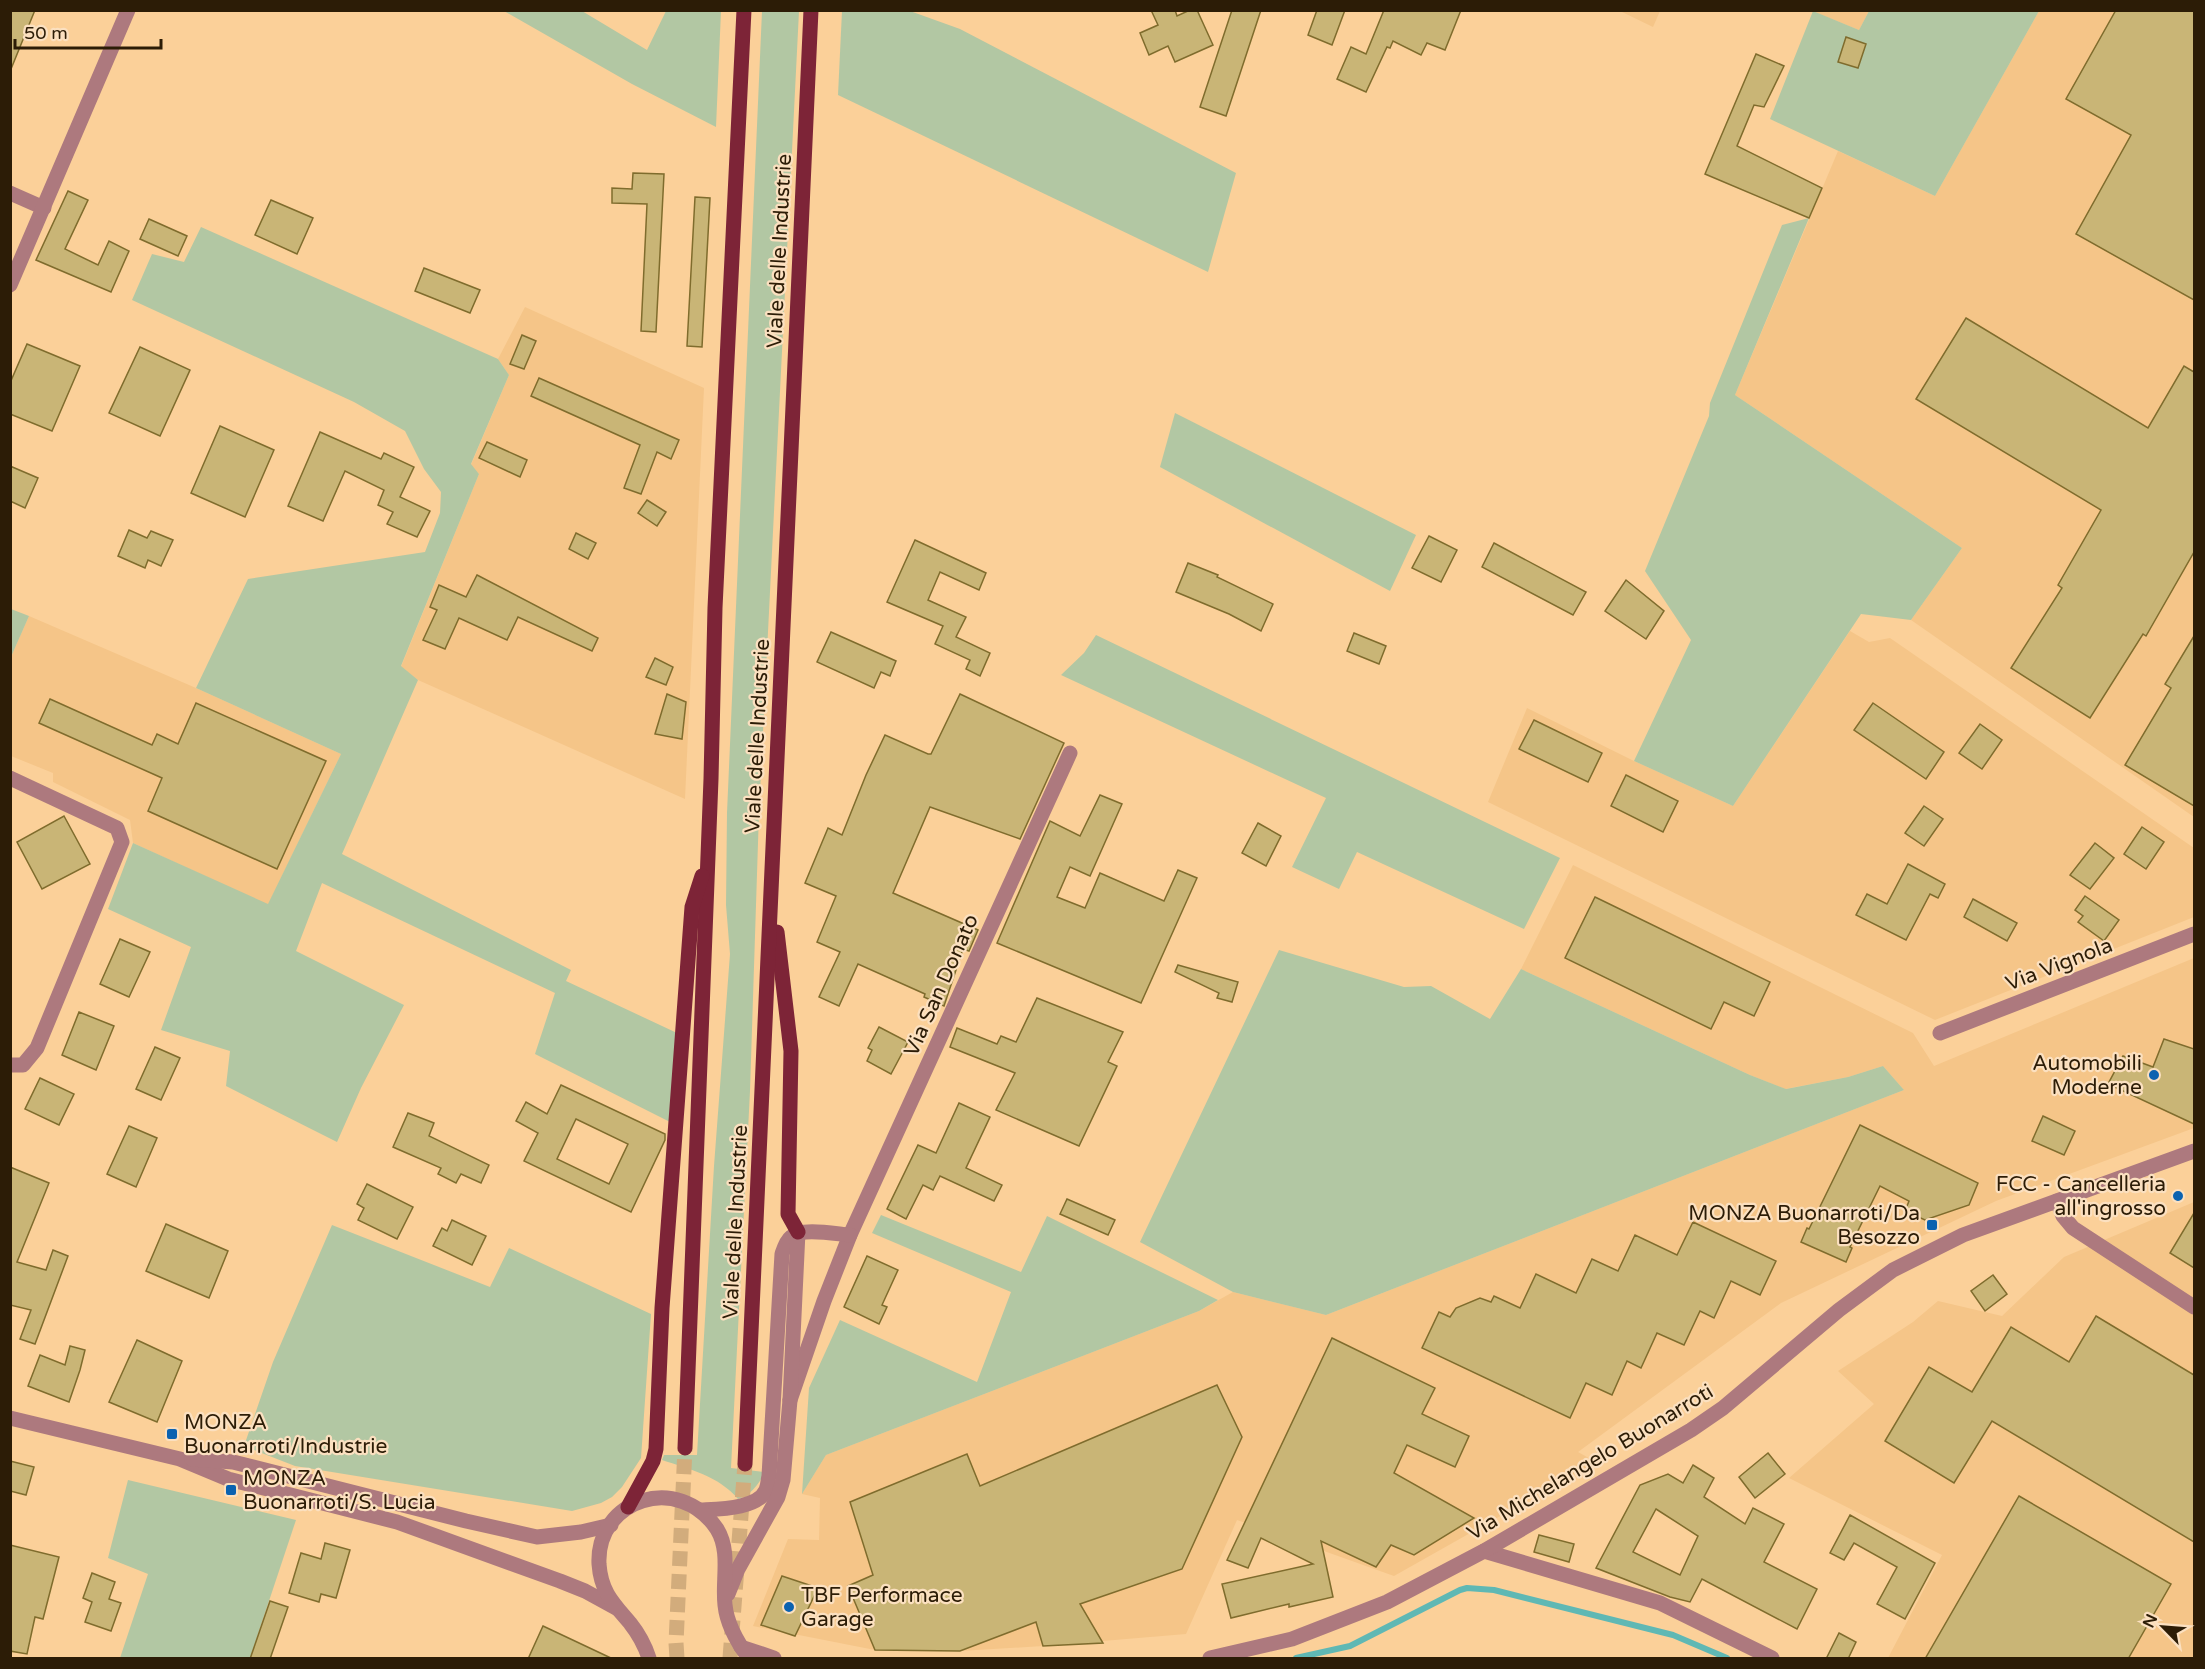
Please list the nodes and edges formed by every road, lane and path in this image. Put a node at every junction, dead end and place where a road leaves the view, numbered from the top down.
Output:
1 (128, 10) edge
2 (744, 10) edge
3 (811, 10) edge
4 (10, 192) edge
5 (44, 207) junction
6 (10, 285) edge
7 (1070, 753) dead end
8 (10, 778) edge
9 (708, 856) junction
10 (772, 885) junction
11 (2194, 934) edge
12 (1940, 1033) dead end
13 (17, 1065) edge
14 (2194, 1151) edge
15 (2057, 1201) junction
16 (798, 1232) junction
17 (850, 1235) junction
18 (2194, 1307) edge
19 (789, 1400) junction
20 (10, 1418) edge
21 (685, 1448) tunnel mouth
22 (180, 1459) junction
23 (745, 1464) tunnel mouth
24 (628, 1507) junction
25 (701, 1510) junction
26 (611, 1524) junction
27 (1484, 1551) junction
28 (725, 1603) junction
29 (616, 1608) junction
30 (745, 1653) edge
31 (649, 1659) edge
32 (774, 1659) edge
33 (1210, 1659) edge
34 (1772, 1659) edge

1 - 5 street
2 - 9 main road, Viale delle Industrie
3 - 10 main road, Viale delle Industrie
4 - 5 street
5 - 6 street
7 - 17 street, Via San Donato
8 - 13 street
9 - 21 main road, Viale delle Industrie
9 - 24 main road
10 - 16 main road
10 - 23 main road, Viale delle Industrie
11 - 12 street, Via Vignola
14 - 15 street, Via Michelangelo Buonarroti
15 - 18 street
15 - 27 street, Via Michelangelo Buonarroti
16 - 17 street
16 - 19 street
16 - 25 street
17 - 19 street, Via San Donato
19 - 28 street
20 - 22 street
22 - 26 street
22 - 29 street
24 - 25 street
24 - 26 street
25 - 28 street
26 - 29 street
27 - 33 street, Via Michelangelo Buonarroti
27 - 34 street
28 - 30 street
29 - 31 street
30 - 32 street

